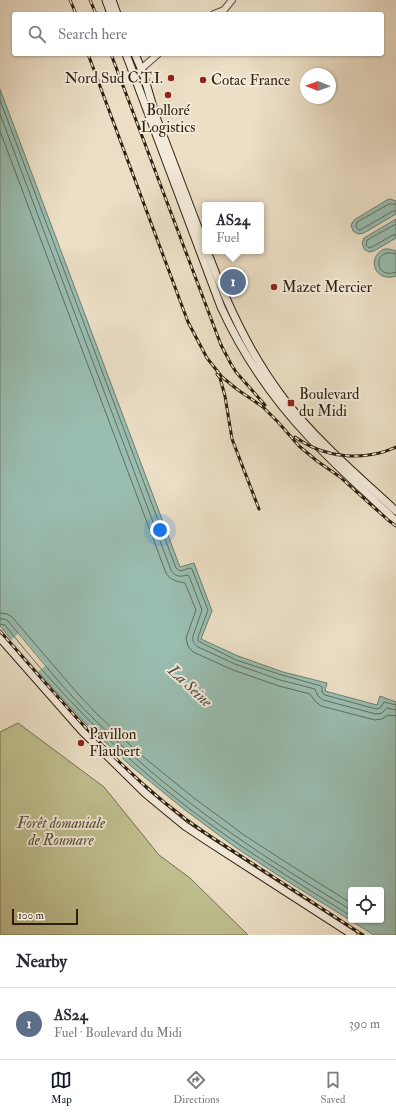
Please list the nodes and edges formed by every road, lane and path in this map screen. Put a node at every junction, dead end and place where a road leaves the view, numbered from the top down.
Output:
1 (106, 0) edge
2 (112, 0) edge
3 (232, 0) edge
4 (110, 12) edge
5 (116, 12) edge
6 (219, 12) edge
7 (127, 56) edge
8 (131, 56) edge
9 (135, 56) edge
10 (156, 56) edge
11 (138, 72) junction
12 (202, 238) edge
13 (202, 253) edge
14 (202, 254) edge
15 (208, 254) edge
16 (223, 312) junction
17 (251, 352) junction
18 (252, 364) junction
19 (396, 510) edge
20 (396, 520) edge
21 (0, 638) edge
22 (353, 935) edge

1 - 4 main road
2 - 5 main road
3 - 6 street
7 - 11 main road
8 - 11 main road
9 - 11 main road
10 - 11 street
11 - 12 main road
11 - 13 main road
14 - 16 main road
15 - 17 main road
16 - 17 main road
16 - 18 main road
17 - 18 main road
17 - 19 main road
18 - 20 main road
21 - 22 main road

